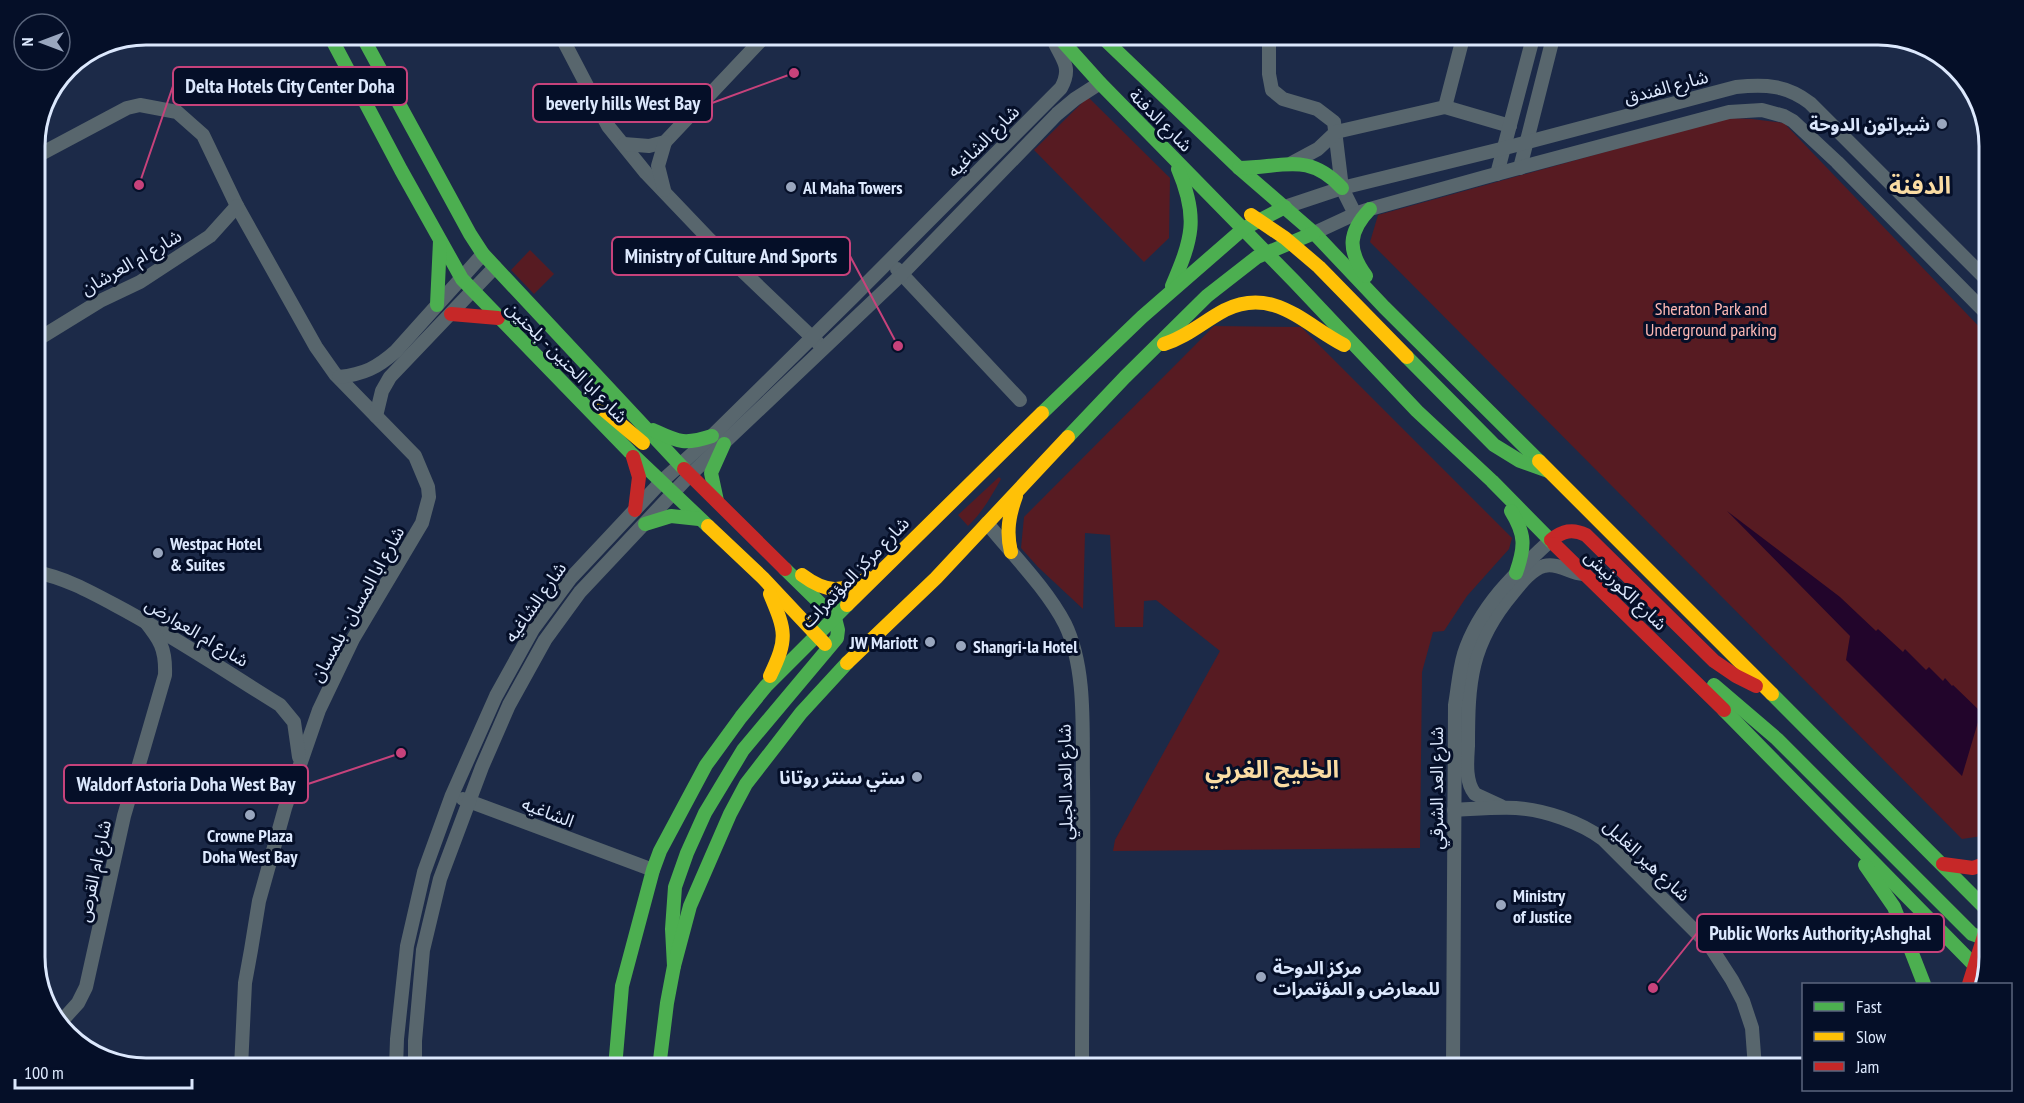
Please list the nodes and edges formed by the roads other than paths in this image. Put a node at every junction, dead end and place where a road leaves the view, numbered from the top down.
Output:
1 (335, 45) edge
2 (367, 45) edge
3 (566, 45) edge
4 (756, 45) edge
5 (1058, 45) edge
6 (1064, 45) edge
7 (1080, 45) edge
8 (1110, 45) edge
9 (1269, 45) edge
10 (1461, 45) edge
11 (1531, 45) edge
12 (1551, 45) edge
13 (1100, 83) junction
14 (1445, 107) junction
15 (1510, 126) junction
16 (1336, 132) junction
17 (664, 142) junction
18 (1526, 142) junction
19 (624, 144) junction
20 (1505, 148) junction
21 (1855, 148) junction
22 (45, 152) edge
23 (1170, 154) junction
24 (1837, 162) junction
25 (1290, 163) junction
26 (1239, 168) junction
27 (1520, 168) junction
28 (1497, 174) junction
29 (1342, 188) junction
30 (665, 195) junction
31 (237, 206) junction
32 (1285, 207) junction
33 (1370, 209) junction
34 (1354, 214) junction
35 (1259, 220) junction
36 (1243, 229) junction
37 (1314, 233) junction
38 (440, 241) junction
39 (1291, 242) junction
40 (1266, 253) junction
41 (483, 254) junction
42 (889, 261) junction
43 (495, 267) junction
44 (1979, 272) edge
45 (902, 274) junction
46 (462, 279) junction
47 (472, 290) junction
48 (1170, 291) junction
49 (437, 305) junction
50 (1979, 306) edge
51 (1384, 307) junction
52 (451, 314) junction
53 (498, 318) junction
54 (45, 335) edge
55 (813, 337) junction
56 (1158, 346) junction
57 (824, 349) junction
58 (1361, 353) junction
59 (339, 377) junction
60 (580, 400) junction
61 (1020, 400) dead end
62 (376, 416) junction
63 (644, 428) junction
64 (718, 440) junction
65 (630, 452) junction
66 (1551, 472) junction
67 (680, 478) junction
68 (1491, 481) junction
69 (661, 482) junction
70 (1018, 490) junction
71 (717, 501) junction
72 (635, 510) junction
73 (699, 519) junction
74 (987, 523) junction
75 (645, 524) junction
76 (755, 538) junction
77 (1551, 540) junction
78 (1011, 552) junction
79 (784, 567) junction
80 (883, 568) junction
81 (1516, 573) junction
82 (1584, 574) junction
83 (45, 575) edge
84 (763, 578) junction
85 (835, 618) junction
86 (144, 620) junction
87 (817, 636) junction
88 (830, 648) junction
89 (1673, 661) junction
90 (846, 665) junction
91 (766, 686) junction
92 (1770, 692) junction
93 (300, 762) junction
94 (452, 795) junction
95 (469, 802) junction
96 (1506, 808) junction
97 (1454, 810) junction
98 (1856, 843) junction
99 (1943, 864) junction
100 (1979, 867) edge
101 (653, 870) junction
102 (1979, 902) edge
103 (1979, 937) edge
104 (406, 954) junction
105 (423, 956) junction
106 (1979, 960) edge
107 (674, 966) junction
108 (1978, 969) edge
109 (1924, 983) edge
110 (1969, 983) edge
111 (65, 1017) edge
112 (616, 1041) junction
113 (241, 1058) edge
114 (396, 1058) edge
115 (415, 1058) edge
116 (615, 1058) edge
117 (623, 1058) edge
118 (661, 1058) edge
119 (1082, 1058) edge
120 (1453, 1058) edge
121 (1754, 1058) edge

1 - 38 street, شارع ابا الحنين - بلحنين
2 - 41 street, شارع ابا الحنين - بلحنين
3 - 19 street
4 - 17 street
5 - 42 street, شارع الشاغيه
6 - 13 street, شارع الدفنة
7 - 35 street
8 - 26 street, شارع الدفنة
9 - 16 street
10 - 14 street
11 - 15 street
12 - 18 street
13 - 23 street, شارع الدفنة
13 - 45 street, شارع الشاغيه
14 - 15 street
14 - 16 street
15 - 20 street
16 - 25 street
16 - 29 street
17 - 19 street
17 - 30 street
18 - 20 street, شارع الفندق
18 - 21 street, شارع الفندق
18 - 27 street
19 - 30 street
20 - 28 street
20 - 29 street, شارع الفندق
21 - 24 street
21 - 44 street, شارع الفندق
22 - 31 street, شارع ابا المسان - بلمسان
23 - 36 street, شارع الدفنة
23 - 48 street
24 - 27 street
24 - 50 street
25 - 26 street
25 - 29 street
26 - 32 street, شارع الدفنة
27 - 28 street
28 - 33 street
29 - 32 street, شارع الفندق
29 - 34 street
30 - 55 street
31 - 54 street, شارع ام العرشان
31 - 59 street, شارع ابا المسان - بلمسان
32 - 35 street, شارع مركز المؤتمرات
32 - 37 street, شارع الكورنيش
33 - 34 street
33 - 51 street
34 - 37 street
35 - 36 street, شارع مركز المؤتمرات
35 - 39 street
36 - 40 street, شارع الكورنيش
36 - 48 street, شارع مركز المؤتمرات
37 - 39 street
37 - 51 street, شارع الكورنيش
38 - 46 street, شارع ابا الحنين - بلحنين
38 - 49 street
39 - 40 street
39 - 66 street
40 - 56 street
40 - 58 street, شارع الكورنيش
41 - 43 street, شارع ابا الحنين - بلحنين
41 - 46 street
42 - 45 street
42 - 55 street, شارع الشاغيه
43 - 47 street
43 - 63 street, شارع ابا الحنين - بلحنين
45 - 57 street, شارع الشاغيه
45 - 61 street
46 - 47 street, شارع ابا الحنين - بلحنين
46 - 49 street
47 - 52 street
47 - 53 street, شارع ابا الحنين - بلحنين
48 - 80 street, شارع مركز المؤتمرات
49 - 59 street
51 - 66 street, شارع الكورنيش
52 - 53 street
52 - 62 street
53 - 60 street, شارع ابا الحنين - بلحنين
55 - 57 street
55 - 64 street, شارع الشاغيه
56 - 58 street
56 - 70 street
57 - 64 street, شارع الشاغيه
58 - 68 street, شارع الكورنيش
59 - 62 street, شارع ابا المسان - بلمسان
60 - 65 street, شارع ابا الحنين - بلحنين
60 - 67 street
62 - 93 street, شارع ابا المسان - بلمسان
63 - 64 street
63 - 67 street, شارع ابا الحنين - بلحنين
64 - 67 street, شارع الشاغيه
64 - 71 street
65 - 69 street, شارع ابا الحنين - بلحنين
65 - 72 street
66 - 92 street, شارع الكورنيش
67 - 69 street
67 - 71 street, شارع ابا الحنين - بلحنين
67 - 73 street, شارع ابا الحنين - بلحنين
67 - 75 street, شارع الشاغيه
67 - 76 street
68 - 77 street, شارع الكورنيش
68 - 81 street
69 - 72 street, شارع الشاغيه
70 - 74 street
70 - 78 street
71 - 76 street, شارع ابا الحنين - بلحنين
72 - 94 street, شارع الشاغيه
73 - 75 street
73 - 84 street, شارع ابا الحنين - بلحنين
74 - 78 street, شارع العد الجبلي
74 - 90 street
75 - 95 street, شارع الشاغيه
76 - 79 street, شارع ابا الحنين - بلحنين
77 - 81 street, شارع العد الشرقي
77 - 82 street, شارع الكورنيش
77 - 92 street
78 - 119 street, شارع العد الجبلي
79 - 80 street
79 - 85 street, شارع ابا الحنين - بلحنين
80 - 85 street, شارع مركز المؤتمرات
81 - 97 street, شارع العد الشرقي
82 - 89 street, شارع الكورنيش
82 - 96 street, شارع العد الشرقي
83 - 86 street, شارع ام العوارض
84 - 87 street, شارع ابا الحنين - بلحنين
84 - 91 street
85 - 87 street, شارع مركز المؤتمرات
85 - 88 street
86 - 93 street, شارع ام العوارض
86 - 111 street, شارع ام القرص
87 - 88 street, شارع ابا الحنين - بلحنين
87 - 91 street, شارع مركز المؤتمرات
88 - 90 street, شارع ابا الحنين - بلحنين
88 - 107 street
89 - 98 street, شارع الكورنيش
89 - 103 street
90 - 107 street
91 - 101 street, شارع مركز المؤتمرات
92 - 99 street, شارع الكورنيش
93 - 113 street, شارع ابا المسان - بلمسان
94 - 95 street, الشاغيه
94 - 104 street, شارع الشاغيه
95 - 101 street, الشاغيه
95 - 105 street, شارع الشاغيه
96 - 97 street, شارع هير الغليل
96 - 121 street, شارع هير الغليل
97 - 120 street, شارع العد الشرقي
98 - 106 street, شارع الكورنيش
98 - 109 street
99 - 100 street
99 - 102 street, شارع الكورنيش
101 - 112 street, شارع مركز المؤتمرات
104 - 105 street
104 - 114 street, شارع الشاغيه
105 - 115 street, شارع الشاغيه
107 - 118 street
108 - 110 street
112 - 116 street, شارع مركز المؤتمرات
112 - 117 street

